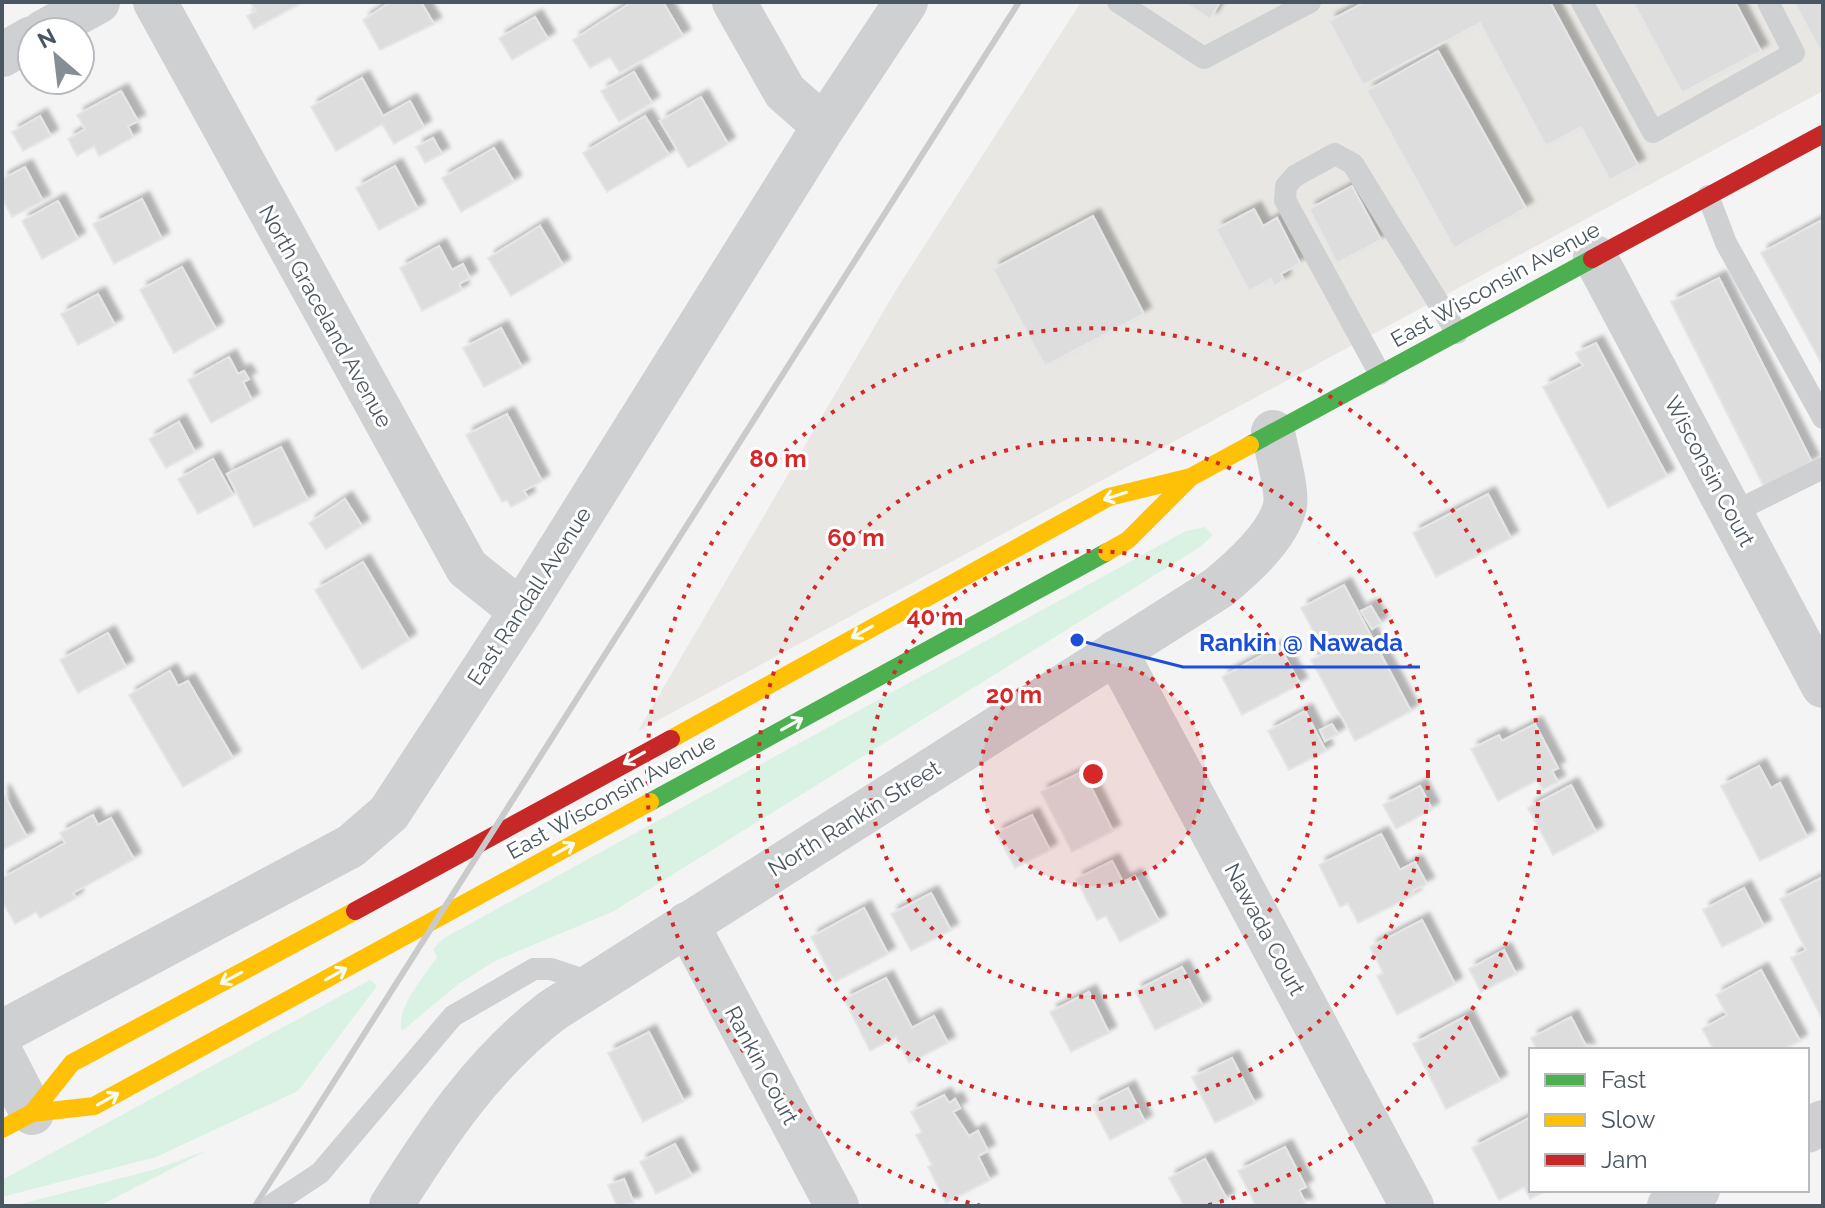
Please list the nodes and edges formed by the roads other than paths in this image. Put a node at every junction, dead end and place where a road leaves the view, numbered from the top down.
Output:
1 (98, 2) edge
2 (155, 2) edge
3 (734, 2) edge
4 (906, 2) edge
5 (1118, 2) edge
6 (1582, 2) edge
7 (1768, 2) edge
8 (1303, 4) edge
9 (72, 16) edge
10 (824, 126) junction
11 (1823, 134) edge
12 (1708, 196) junction
13 (1595, 257) junction
14 (1457, 333) junction
15 (1380, 374) junction
16 (1823, 418) edge
17 (1273, 432) junction
18 (1823, 468) edge
19 (1191, 477) junction
20 (1732, 513) junction
21 (521, 611) junction
22 (1116, 652) junction
23 (1823, 686) edge
24 (687, 924) junction
25 (593, 983) junction
26 (2, 1032) edge
27 (2, 1055) edge
28 (17, 1121) edge
29 (1694, 1192) edge
30 (270, 1206) edge
31 (391, 1206) edge
32 (837, 1206) edge
33 (1412, 1206) edge
34 (1669, 1206) edge

1 - 9 street
2 - 21 street, North Graceland Avenue
3 - 10 street
4 - 10 street, East Randall Avenue
5 - 8 lane
6 - 7 lane
10 - 21 street, East Randall Avenue
11 - 12 main road, East Wisconsin Avenue
12 - 13 main road, East Wisconsin Avenue
12 - 16 lane
13 - 14 main road, East Wisconsin Avenue
13 - 20 street, Wisconsin Court
14 - 15 main road, East Wisconsin Avenue
14 - 15 lane
15 - 17 main road, East Wisconsin Avenue
17 - 19 main road, East Wisconsin Avenue
17 - 22 street, North Rankin Street
18 - 20 lane
19 -> 28 main road, East Wisconsin Avenue
28 -> 19 main road, East Wisconsin Avenue
20 - 23 street, Wisconsin Court
21 - 26 street, East Randall Avenue
22 - 24 street, North Rankin Street
22 - 33 street, Nawada Court
24 - 25 street, North Rankin Street
24 - 32 street, Rankin Court
25 - 30 lane
25 - 31 street, North Rankin Street
27 - 28 street
29 - 34 street

